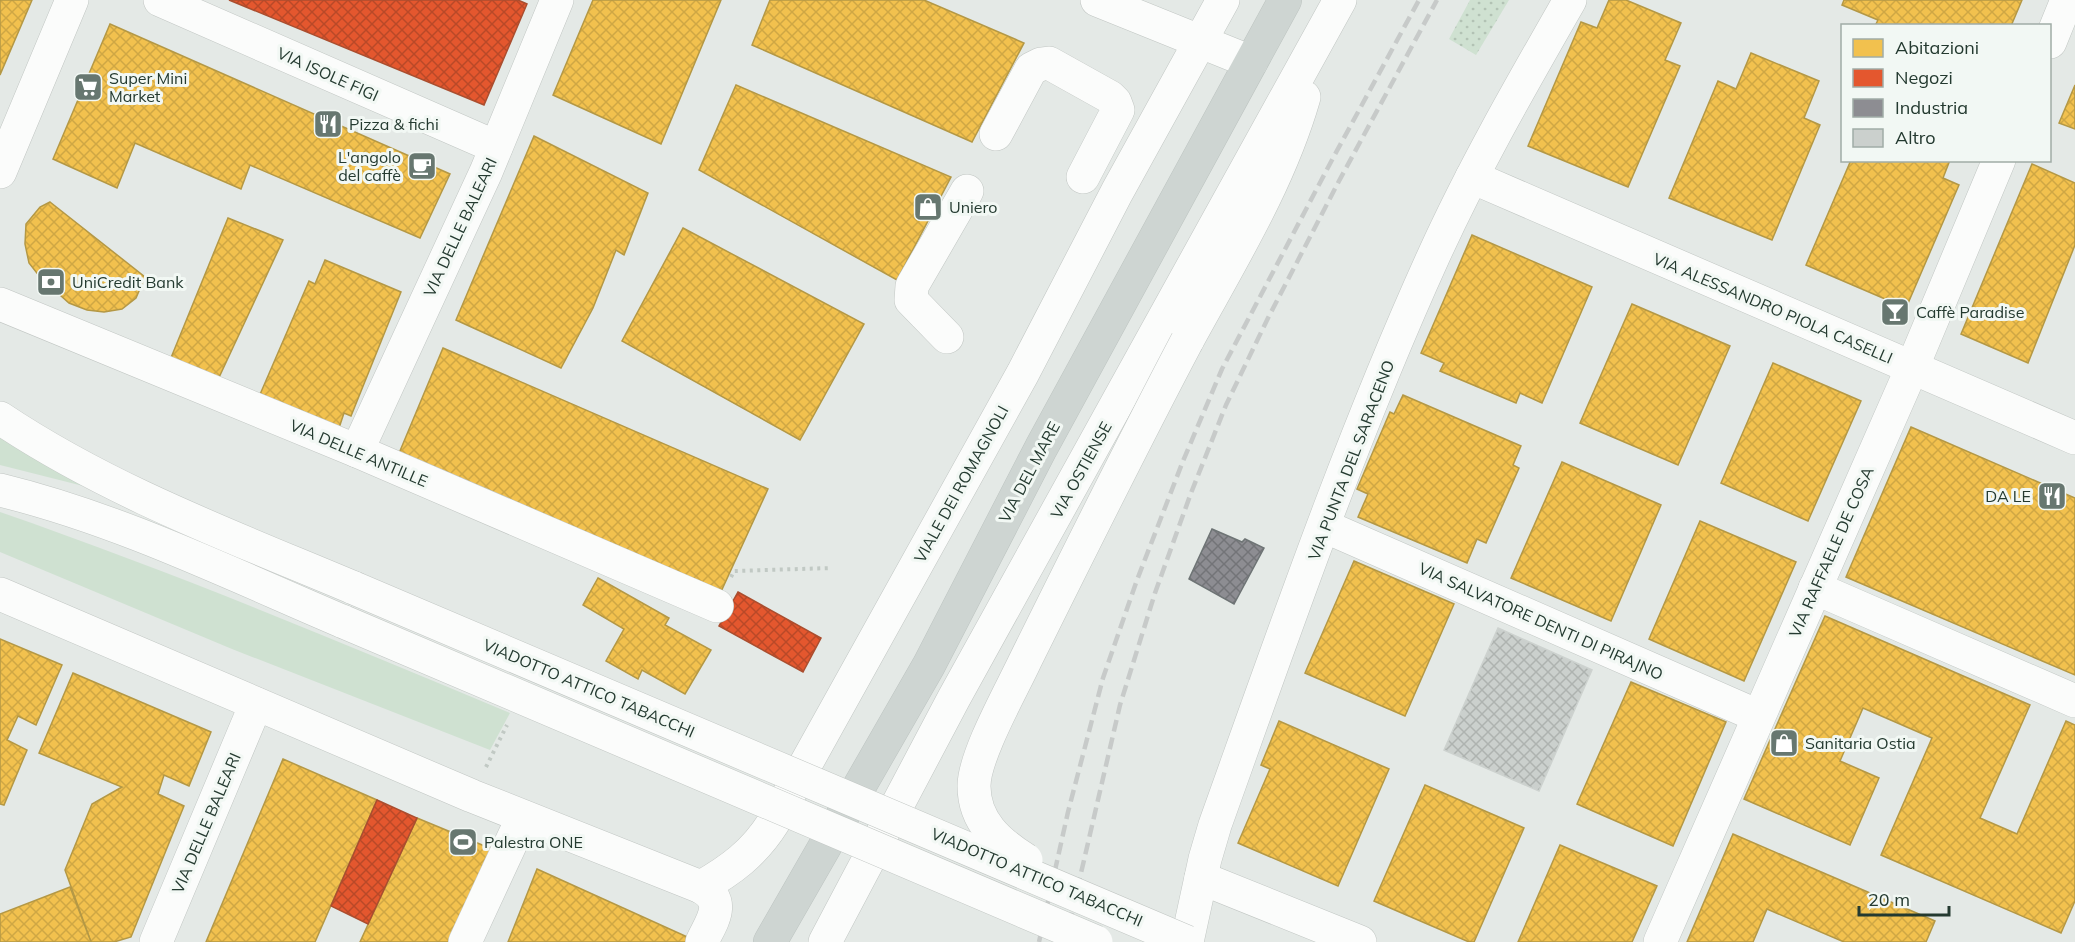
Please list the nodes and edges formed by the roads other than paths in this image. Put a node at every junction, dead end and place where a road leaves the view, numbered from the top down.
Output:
1 (72, 0) edge
2 (160, 0) edge
3 (557, 0) edge
4 (1097, 0) edge
5 (1223, 0) edge
6 (1285, 0) edge
7 (1340, 0) edge
8 (1570, 0) edge
9 (2067, 0) edge
10 (2051, 37) edge
11 (1318, 40) junction
12 (1199, 42) junction
13 (1251, 62) junction
14 (996, 134) dead end
15 (496, 147) junction
16 (1998, 162) edge
17 (0, 172) edge
18 (1083, 177) dead end
19 (1472, 177) junction
20 (967, 192) dead end
21 (0, 304) edge
22 (947, 337) dead end
23 (1912, 368) junction
24 (0, 417) edge
25 (2075, 438) edge
26 (357, 451) junction
27 (0, 490) edge
28 (1324, 526) junction
29 (1815, 588) junction
30 (0, 594) edge
31 (717, 606) road end
32 (2075, 701) edge
33 (256, 704) junction
34 (1758, 716) junction
35 (523, 818) junction
36 (1201, 878) junction
37 (701, 887) junction
38 (1081, 896) junction
39 (156, 942) edge
40 (465, 942) edge
41 (702, 942) edge
42 (770, 942) edge
43 (825, 942) edge
44 (1096, 942) edge
45 (1187, 942) edge
46 (1360, 942) edge
47 (1660, 942) edge

1 - 17 street
2 - 15 street, VIA ISOLE FIGI
3 - 15 street, VIA DELLE BALEARI
4 - 12 street
5 - 12 street, VIALE DEI ROMAGNOLI
6 - 13 main road, VIA DEL MARE
7 - 11 street, VIA OSTIENSE
8 - 19 street, VIA PUNTA DEL SARACENO
9 - 10 street
11 - 38 street, bridge
11 - 43 street, VIA OSTIENSE
12 - 13 street
12 - 37 street, VIALE DEI ROMAGNOLI
13 - 42 main road, VIA DEL MARE
14 - 18 street
15 - 26 street, VIA DELLE BALEARI
16 - 23 street, VIA RAFFAELE DE COSA
19 - 23 street, VIA ALESSANDRO PIOLA CASELLI
19 - 28 street, VIA PUNTA DEL SARACENO
20 - 22 street
21 - 26 street, VIA DELLE ANTILLE
23 - 25 street, VIA ALESSANDRO PIOLA CASELLI
23 - 29 street, VIA RAFFAELE DE COSA
24 - 38 street, VIADOTTO ATTICO TABACCHI, bridge
26 - 31 street, VIA DELLE ANTILLE
27 - 44 street, bridge
28 - 34 street, VIA SALVATORE DENTI DI PIRAJNO
28 - 36 street, VIA PUNTA DEL SARACENO
29 - 32 street
29 - 34 street, VIA RAFFAELE DE COSA
30 - 33 street
33 - 35 street
33 - 39 street, VIA DELLE BALEARI
34 - 47 street, VIA RAFFAELE DE COSA
35 - 37 street
35 - 40 street
36 - 45 street, VIA PUNTA DEL SARACENO
36 - 46 street
37 - 41 street
38 - 45 street, VIADOTTO ATTICO TABACCHI, bridge

